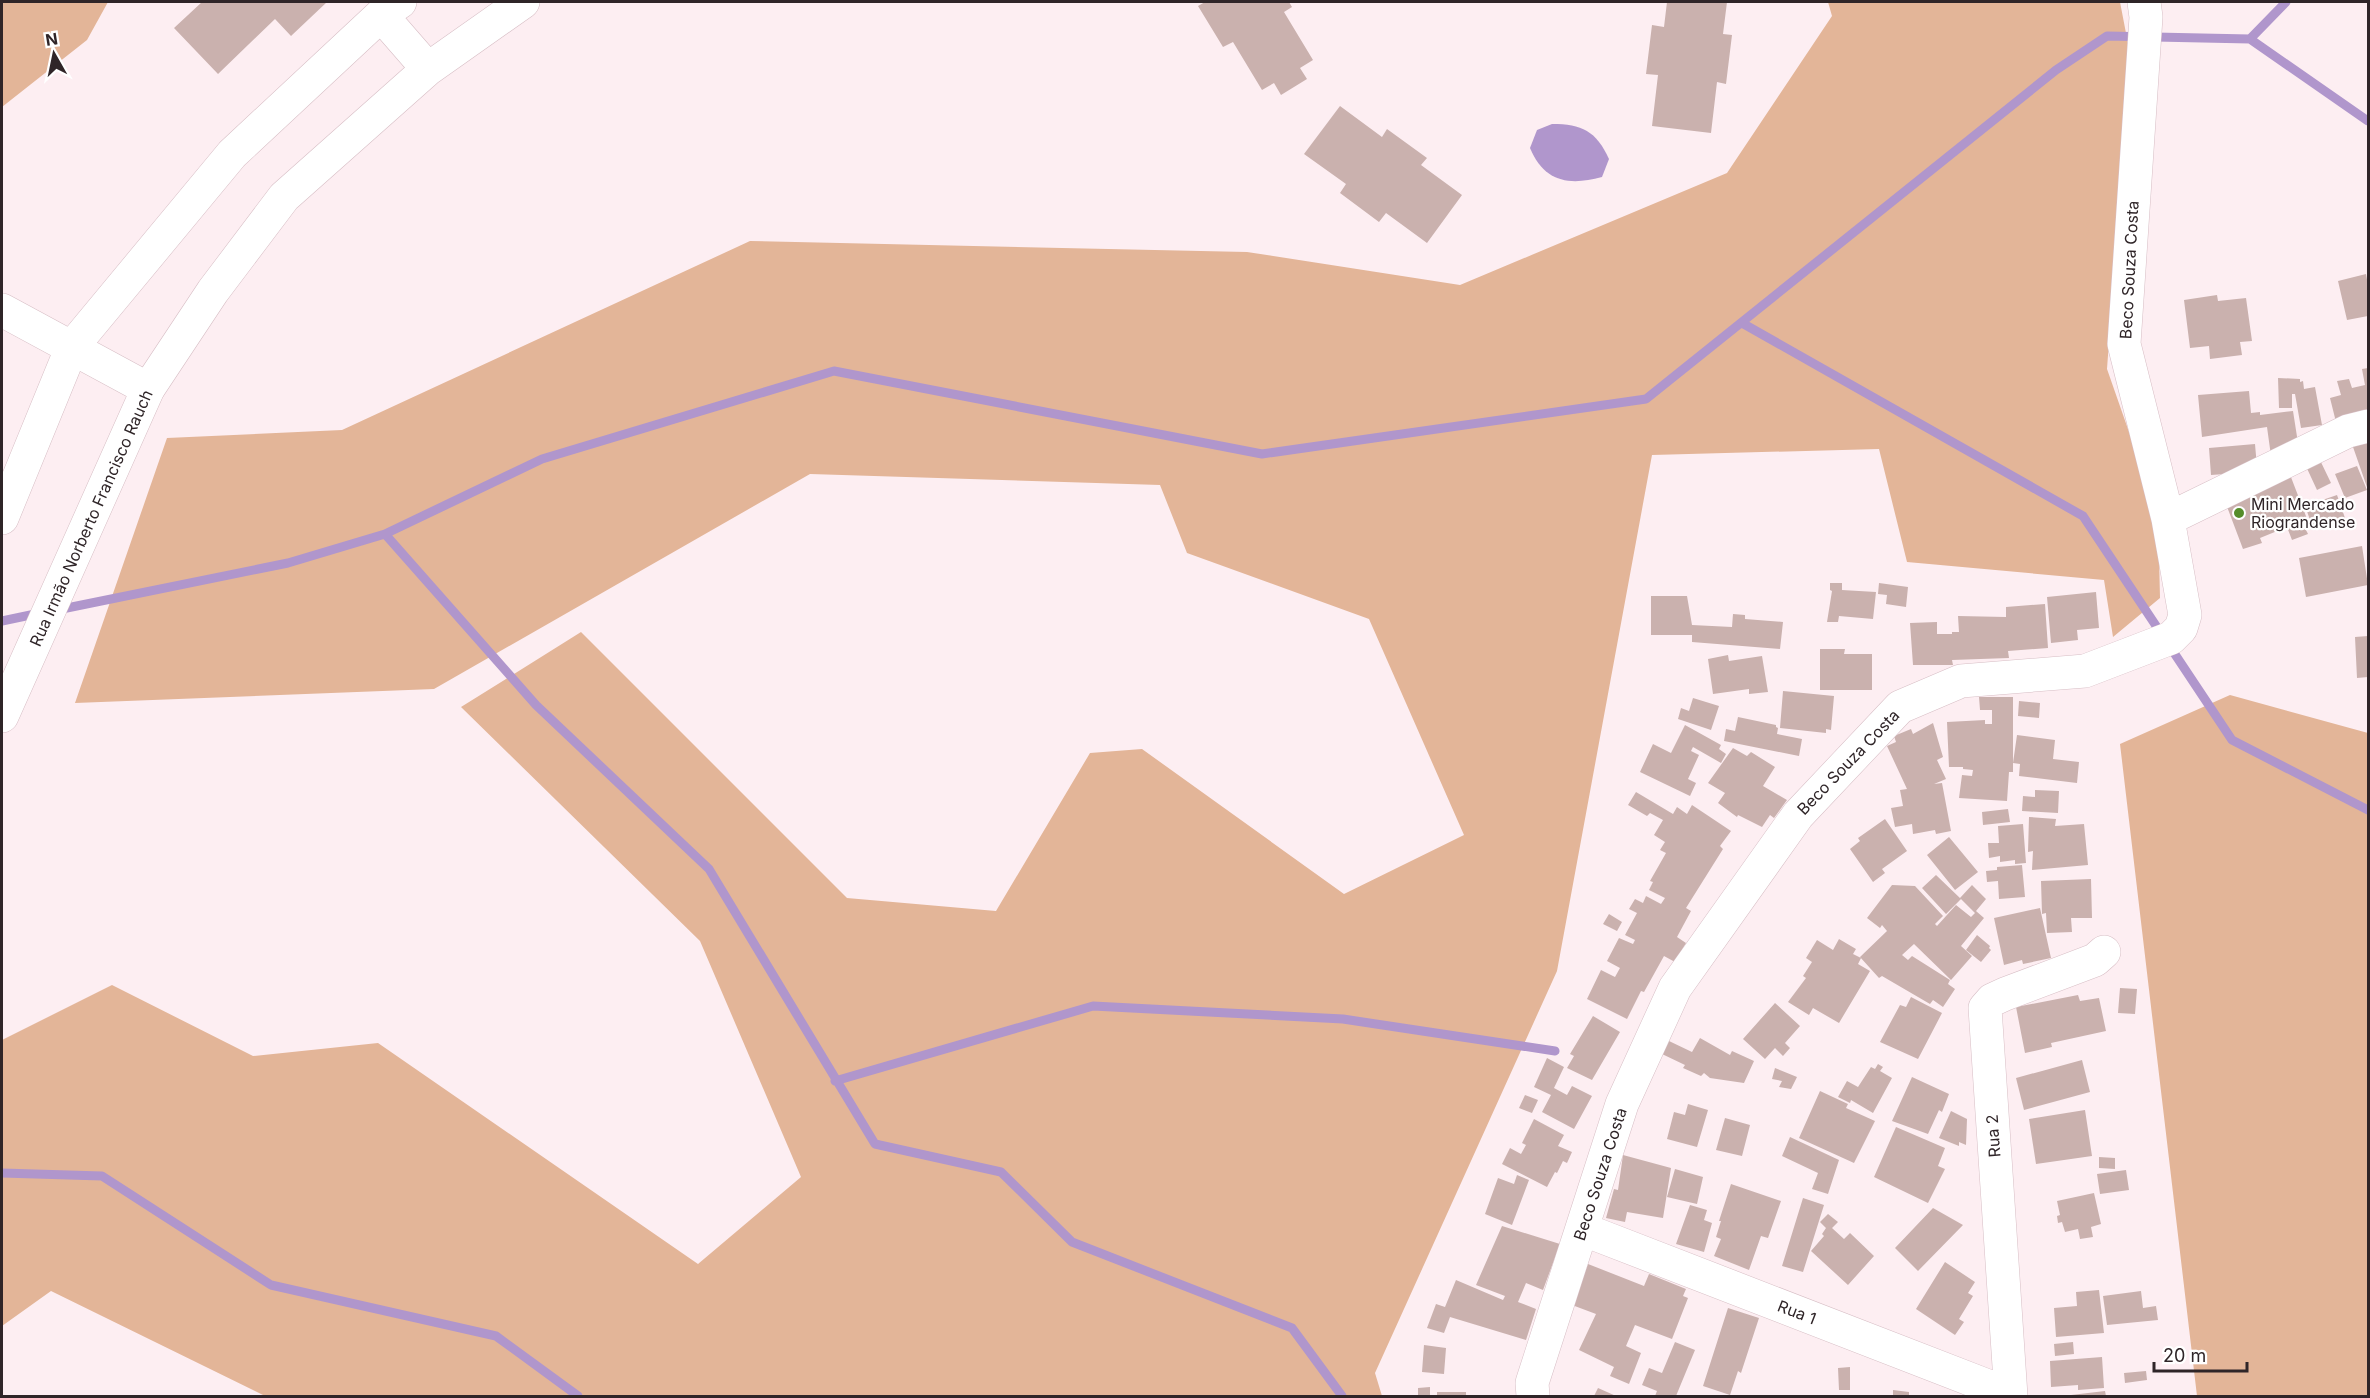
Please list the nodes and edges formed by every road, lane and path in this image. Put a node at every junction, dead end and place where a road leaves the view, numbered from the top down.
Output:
1 (523, 2) edge
2 (2144, 2) edge
3 (390, 8) edge
4 (428, 69) junction
5 (2, 310) edge
6 (72, 347) junction
7 (148, 389) junction
8 (2368, 426) edge
9 (2, 518) edge
10 (2168, 519) junction
11 (2, 716) edge
12 (2104, 952) dead end
13 (1582, 1229) junction
14 (1533, 1396) edge
15 (2011, 1396) edge

1 - 4 street, Rua Irmão Norberto Francisco Rauch
2 - 10 street, Beco Souza Costa
3 - 4 street
3 - 6 street
4 - 7 street, Rua Irmão Norberto Francisco Rauch
5 - 6 street
6 - 7 street
6 - 9 street
7 - 11 street, Rua Irmão Norberto Francisco Rauch
8 - 10 street
10 - 13 street, Beco Souza Costa
12 - 15 street, Rua 2
13 - 14 street, Beco Souza Costa
13 - 15 street, Rua 1

